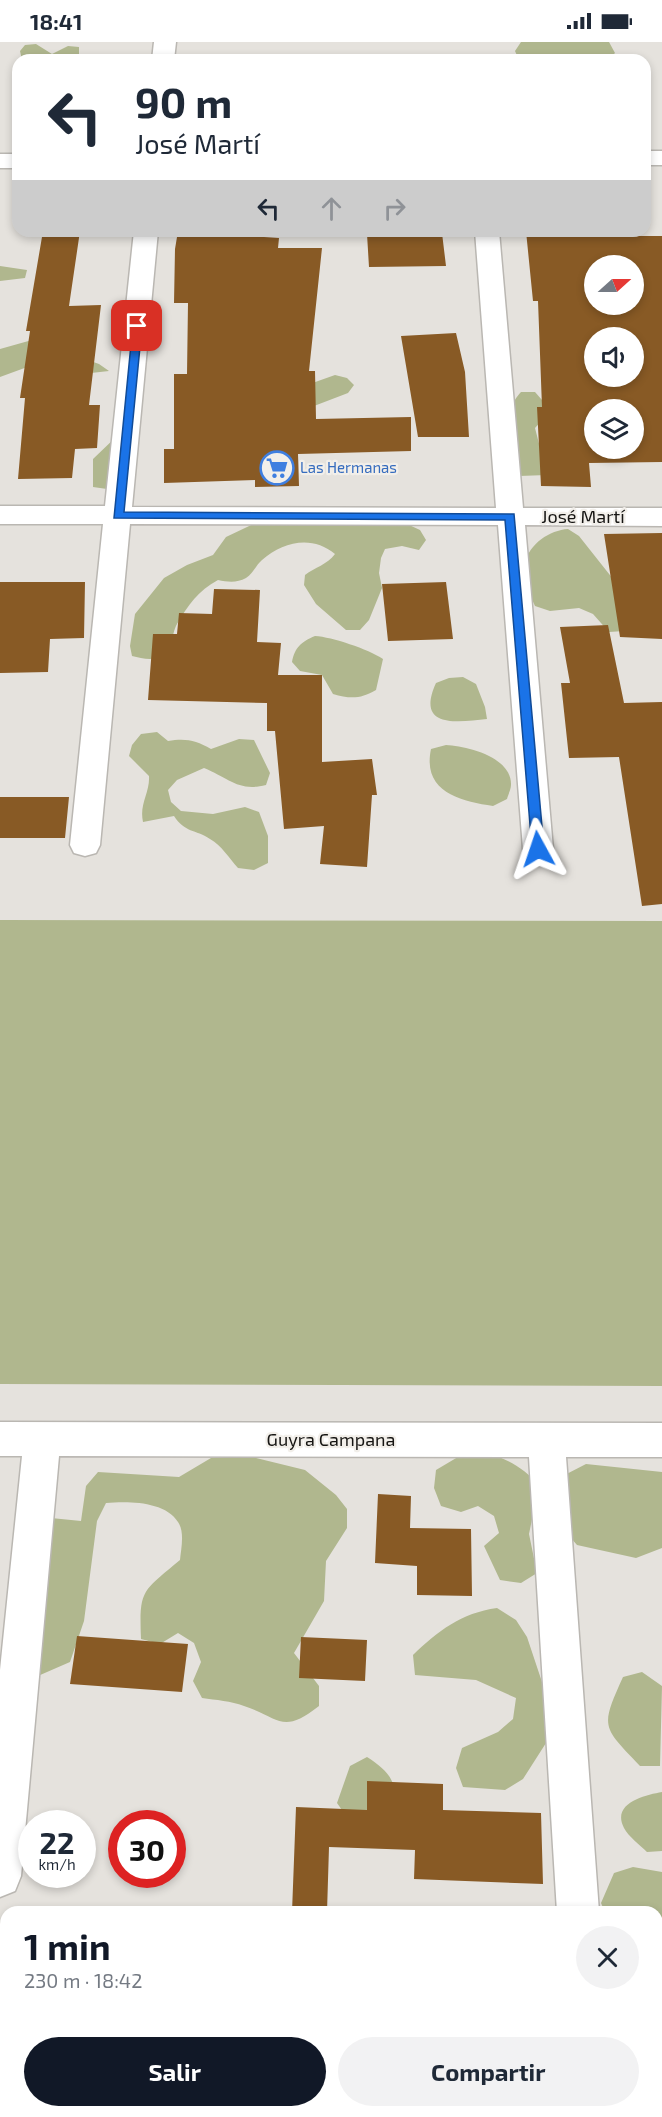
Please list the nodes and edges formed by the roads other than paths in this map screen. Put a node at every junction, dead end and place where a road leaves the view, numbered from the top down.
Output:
1 (145, 237) edge
2 (487, 237) edge
3 (0, 515) edge
4 (118, 516) junction
5 (510, 516) junction
6 (662, 517) edge
7 (85, 845) dead end
8 (538, 849) dead end
9 (0, 1439) edge
10 (42, 1439) junction
11 (546, 1440) junction
12 (662, 1440) edge
13 (0, 1876) edge
14 (578, 1906) edge

1 - 4 street
2 - 5 street
3 - 4 street, José Martí
4 - 5 street, José Martí
4 - 7 street
5 - 6 street, José Martí
5 - 8 street
9 - 10 street, Guyra Campana
10 - 11 street, Guyra Campana
10 - 13 street
11 - 12 street, Guyra Campana
11 - 14 street

